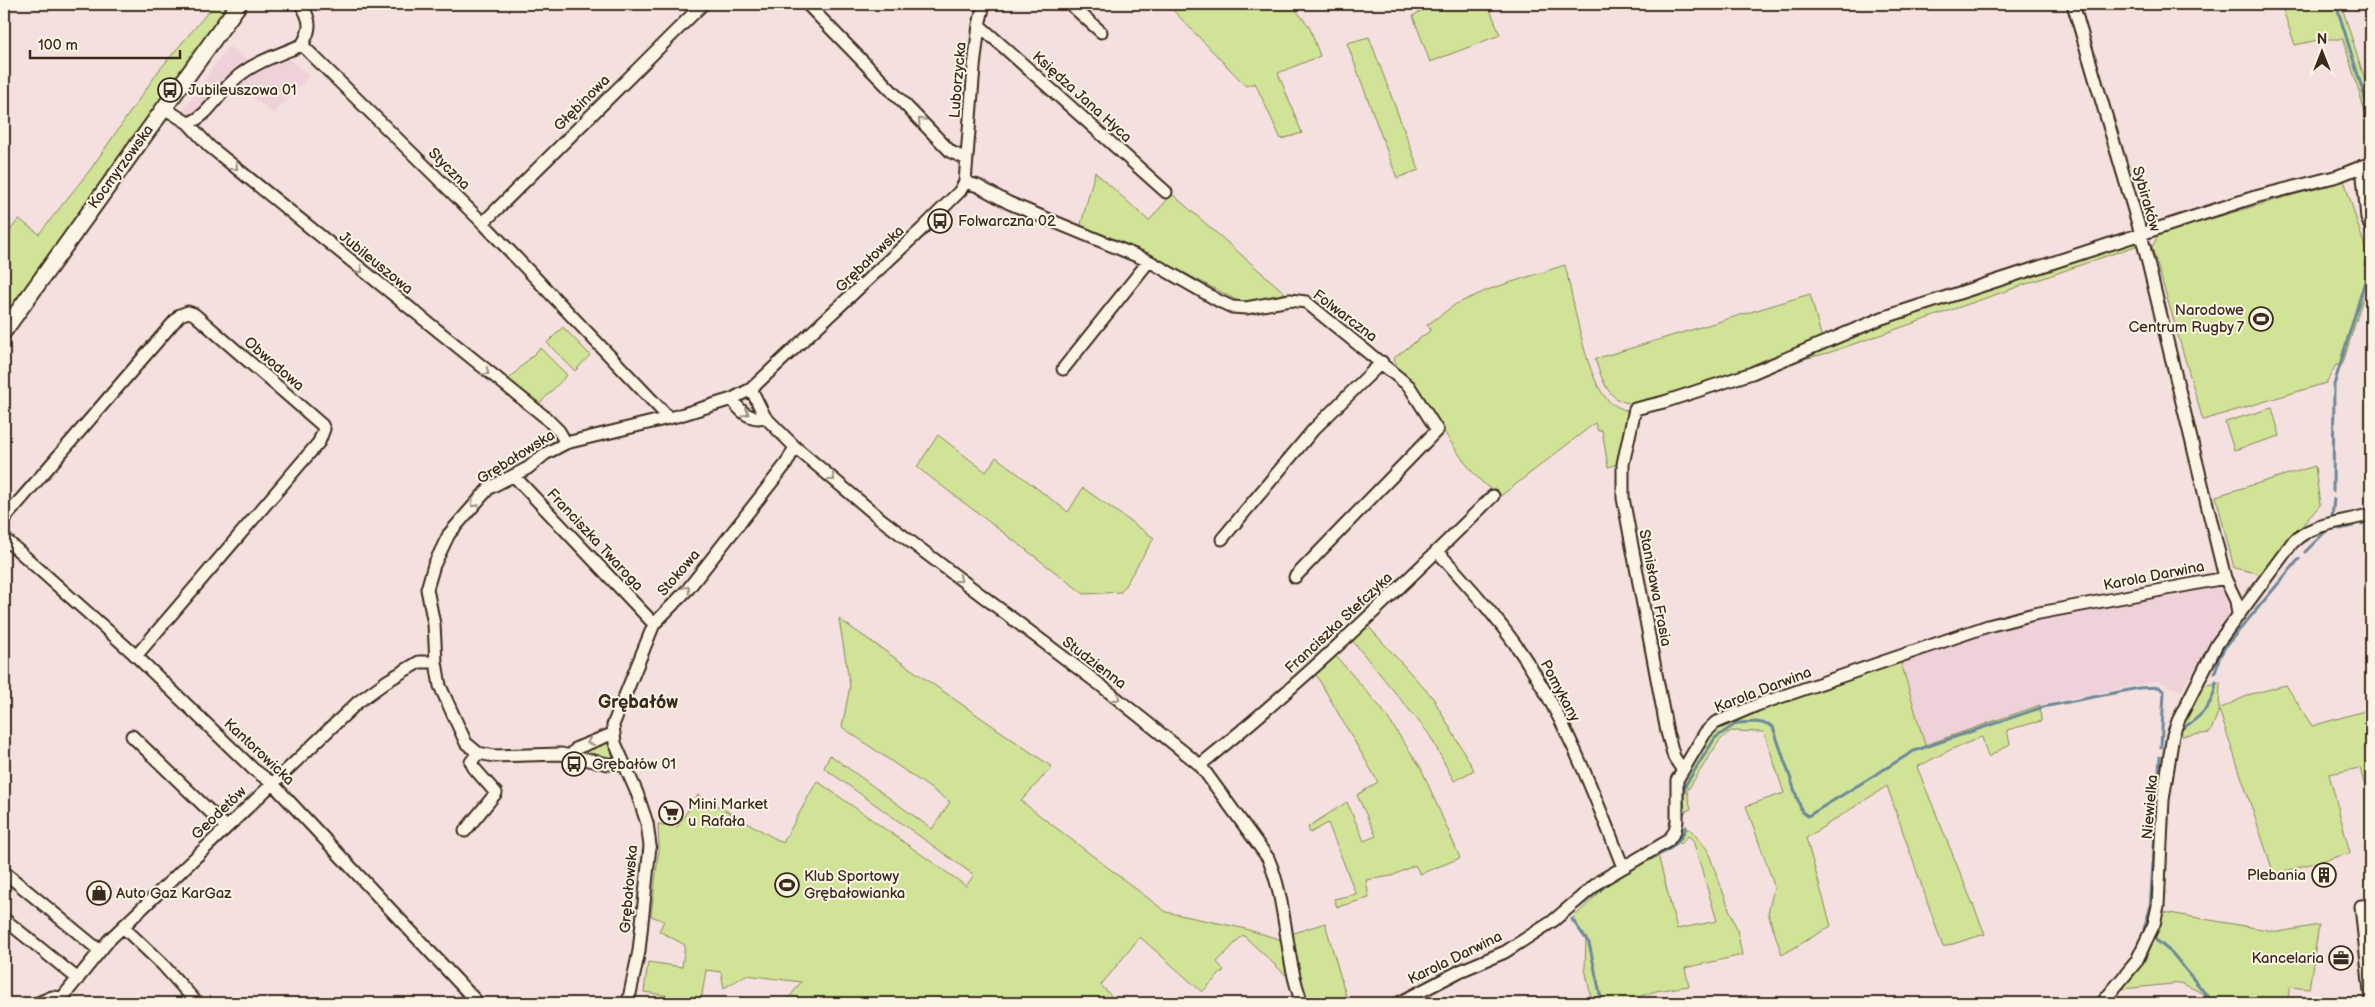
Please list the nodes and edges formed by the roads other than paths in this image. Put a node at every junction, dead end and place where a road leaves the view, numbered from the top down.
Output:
1 (240, 4) edge
2 (301, 4) edge
3 (703, 4) edge
4 (807, 4) edge
5 (984, 4) edge
6 (1070, 4) edge
7 (2073, 4) edge
8 (979, 25) junction
9 (1101, 32) dead end
10 (302, 46) junction
11 (164, 108) junction
12 (188, 123) junction
13 (967, 159) junction
14 (2367, 165) edge
15 (965, 182) junction
16 (1166, 192) dead end
17 (482, 223) junction
18 (2371, 228) edge
19 (2141, 234) junction
20 (1149, 261) junction
21 (4, 331) edge
22 (1382, 362) junction
23 (1063, 369) dead end
24 (751, 389) junction
25 (732, 399) junction
26 (765, 417) junction
27 (669, 418) junction
28 (566, 443) junction
29 (794, 447) junction
30 (514, 476) junction
31 (1493, 496) dead end
32 (2371, 514) edge
33 (4, 519) edge
34 (4, 538) edge
35 (1222, 539) dead end
36 (1437, 551) junction
37 (1295, 577) dead end
38 (2225, 578) junction
39 (2238, 614) junction
40 (654, 624) junction
41 (136, 656) junction
42 (436, 662) junction
43 (612, 734) junction
44 (132, 736) dead end
45 (478, 753) junction
46 (571, 755) junction
47 (624, 764) junction
48 (1200, 765) junction
49 (1682, 769) junction
50 (272, 783) junction
51 (226, 827) junction
52 (465, 831) dead end
53 (1623, 866) junction
54 (4, 872) edge
55 (2366, 905) edge
56 (4, 920) edge
57 (123, 927) junction
58 (100, 951) junction
59 (78, 979) junction
60 (67, 999) edge
61 (2371, 1001) edge
62 (38, 1003) edge
63 (197, 1003) edge
64 (478, 1003) edge
65 (628, 1003) edge
66 (1302, 1003) edge
67 (1399, 1003) edge
68 (2102, 1003) edge

1 - 11 main road, Kocmyrzowska
2 - 10 street
3 - 17 street, Głębinowa
13 -> 4 street
5 - 8 street, Luborzycka
6 - 9 street
7 - 19 street, Sybiraków
8 - 13 street, Luborzycka
8 - 16 street, Księdza Jana Hyca
10 - 12 street
10 - 17 street, Styczna
11 - 12 street, Jubileuszowa
11 - 21 main road, Kocmyrzowska
12 -> 28 street, Jubileuszowa
13 - 15 street
14 - 18 street
14 - 19 street
15 - 20 street, Folwarczna
15 - 24 street, Grębałowska
17 - 27 street, Styczna
19 - 38 street, Sybiraków
19 - 49 street, Stanisława Frasia
20 - 22 street, Folwarczna
20 - 23 street
22 - 35 street
22 - 37 street, Folwarczna
24 - 25 street, Grębałowska
24 - 26 street, Studzienna
25 -> 26 street
25 - 27 street, Grębałowska
26 - 29 street, Studzienna
27 - 28 street, Grębałowska
28 - 30 street, Grębałowska
40 -> 29 street, Stokowa
29 -> 48 street, Studzienna
30 - 40 street, Franciszka Twaroga
30 -> 42 street, Grębałowska
31 - 36 street, Franciszka Stefczyka
32 - 39 street
33 - 41 street, Obwodowa
34 - 41 street, Kantorowicka
36 - 48 street, Franciszka Stefczyka
36 - 53 street, Pomykany
38 - 39 street, Sybiraków
38 - 49 street, Karola Darwina
39 - 68 street, Niewielka
40 - 43 street, Stokowa
41 - 50 street, Kantorowicka
42 - 45 street, Grębałowska
42 - 50 street, Geodetów
43 -> 46 street
43 - 47 street, Grębałowska
44 - 51 street
45 - 46 street
45 - 52 street
46 - 47 street
47 - 65 street, Grębałowska
48 - 66 street, Studzienna
49 - 53 street, Karola Darwina
50 - 51 street, Geodetów
50 - 64 street, Kantorowicka
51 - 57 street, Geodetów
53 - 67 street, Karola Darwina
54 - 58 street
55 - 61 street
56 - 59 street
57 - 58 street, Geodetów
57 - 63 street
58 - 59 street, Geodetów
59 - 60 street, Geodetów
60 - 62 street, Geodetów

